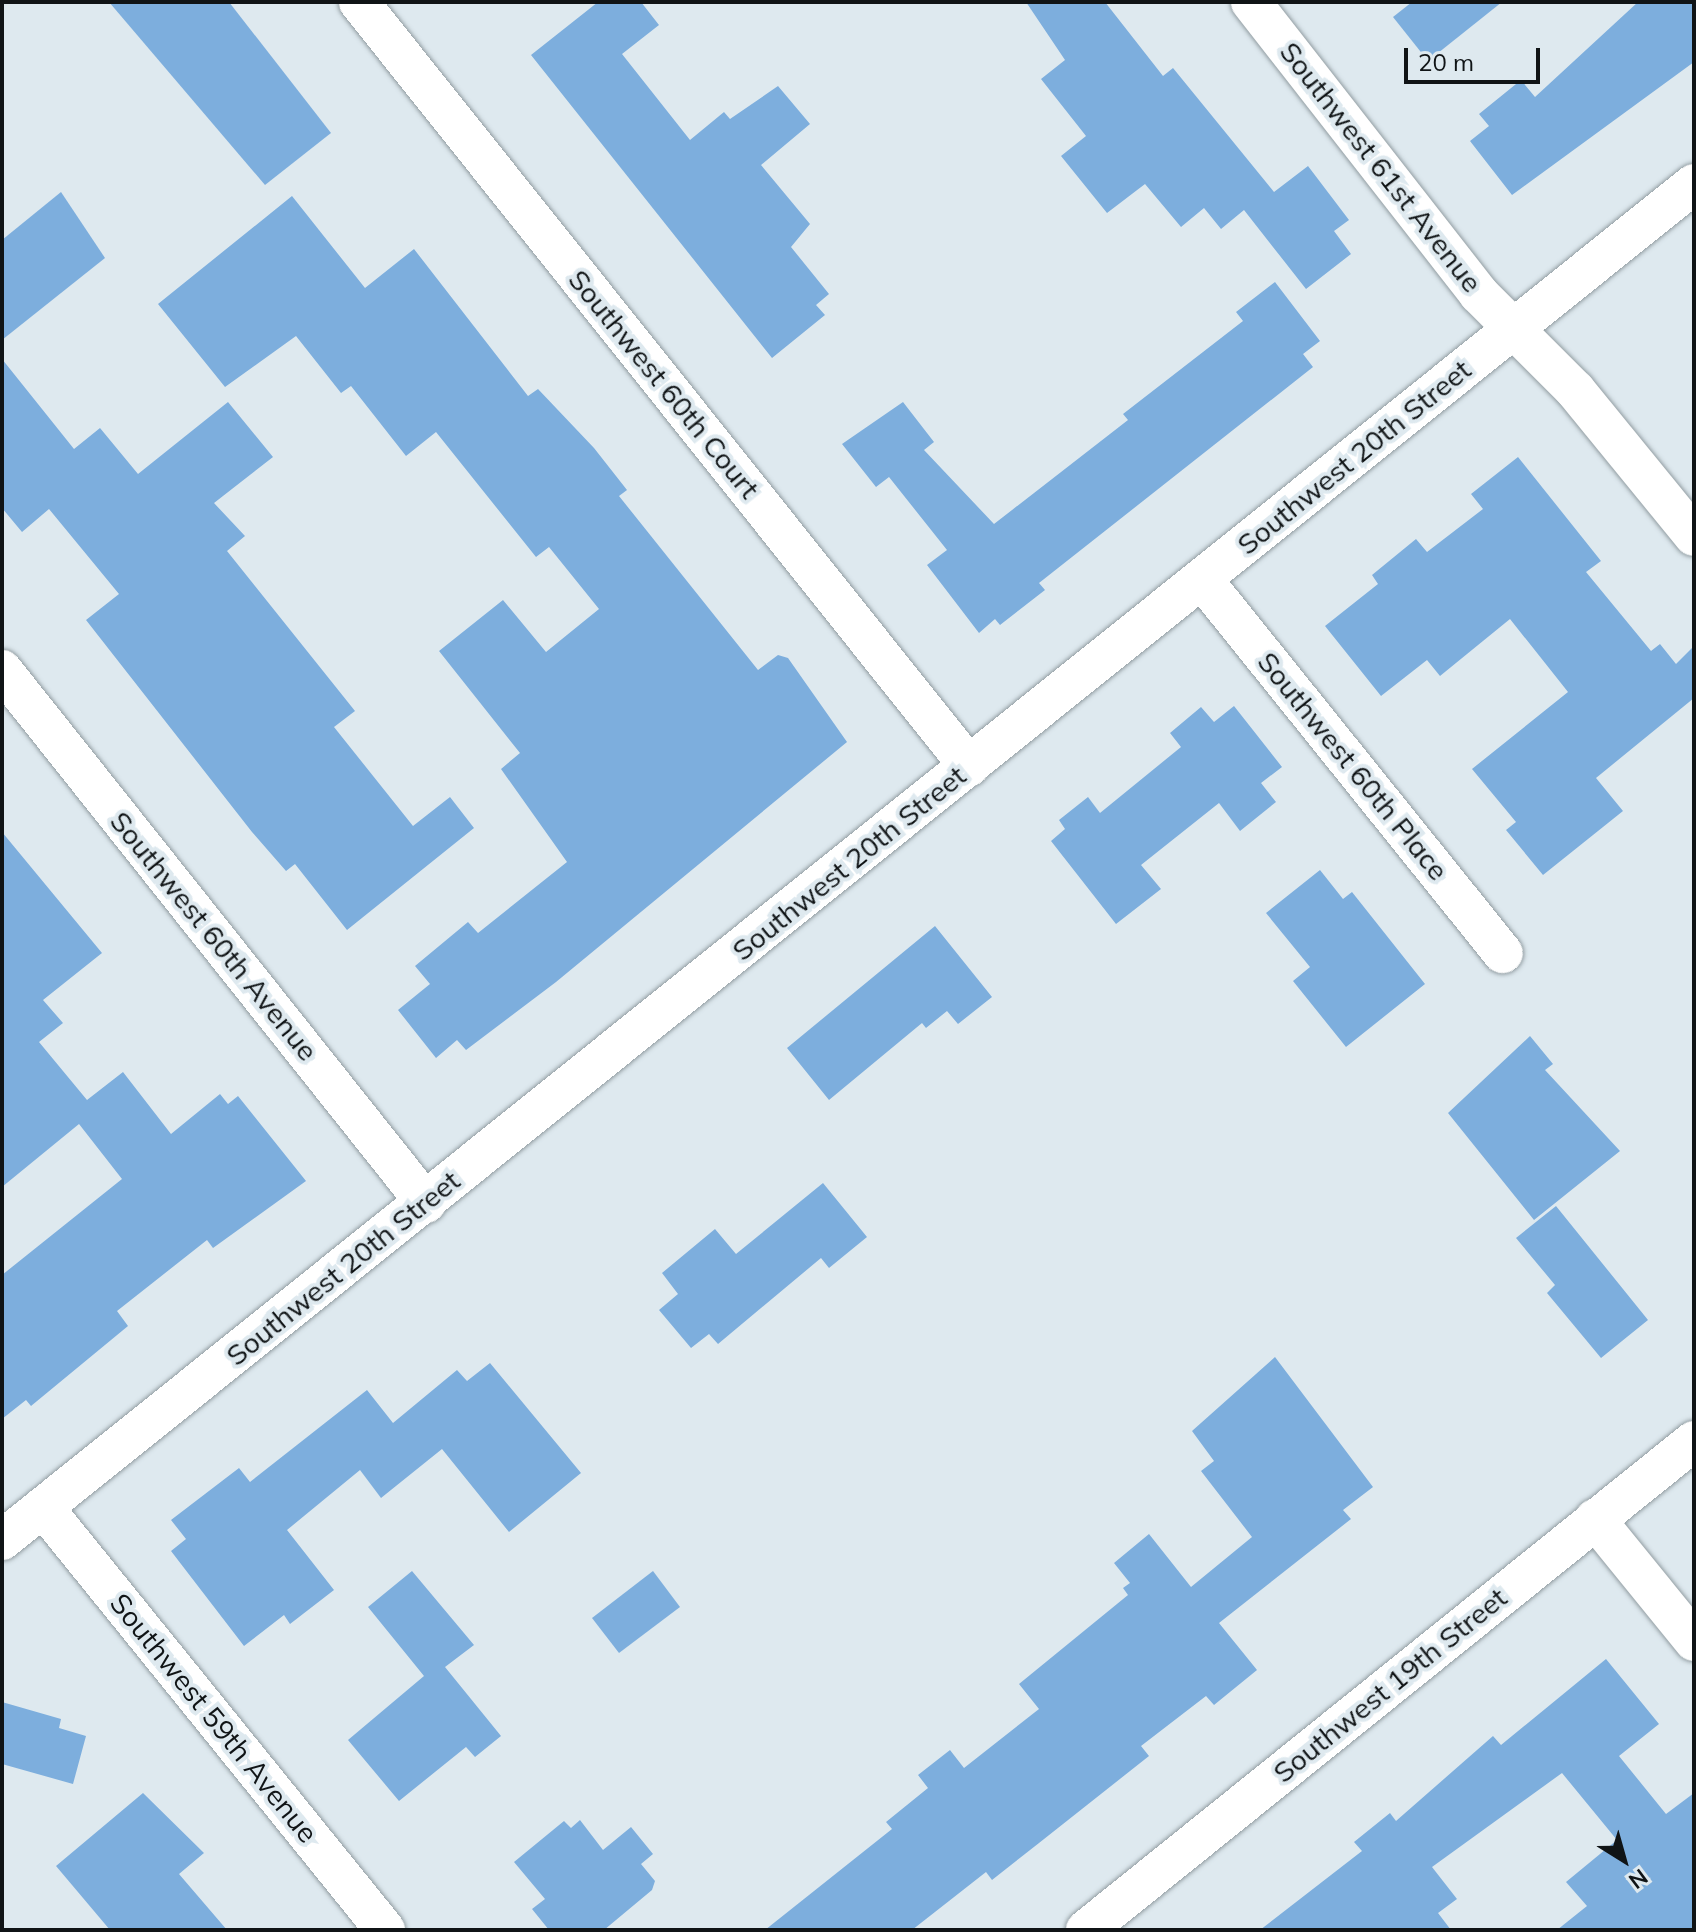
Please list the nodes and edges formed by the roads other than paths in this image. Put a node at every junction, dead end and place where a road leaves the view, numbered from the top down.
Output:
1 (359, 2) edge
2 (1251, 2) edge
3 (1694, 184) edge
4 (1514, 328) junction
5 (1694, 536) edge
6 (1202, 579) junction
7 (2, 670) edge
8 (969, 766) junction
9 (1503, 953) dead end
10 (426, 1203) junction
11 (1694, 1441) edge
12 (43, 1507) junction
13 (1595, 1519) junction
14 (2, 1540) edge
15 (1694, 1641) edge
16 (385, 1930) edge
17 (1086, 1930) edge

1 - 8 street, Southwest 60th Court
2 - 4 street, Southwest 61st Avenue
3 - 4 street, Southwest 20th Street
4 - 5 street, Southwest 61st Avenue
4 - 6 street, Southwest 20th Street
6 - 8 street, Southwest 20th Street
6 - 9 street, Southwest 60th Place
7 - 10 street, Southwest 60th Avenue
8 - 10 street, Southwest 20th Street
10 - 12 street, Southwest 20th Street
11 - 13 street, Southwest 19th Street
12 - 14 street, Southwest 20th Street
12 - 16 street, Southwest 59th Avenue
13 - 15 street
13 - 17 street, Southwest 19th Street

